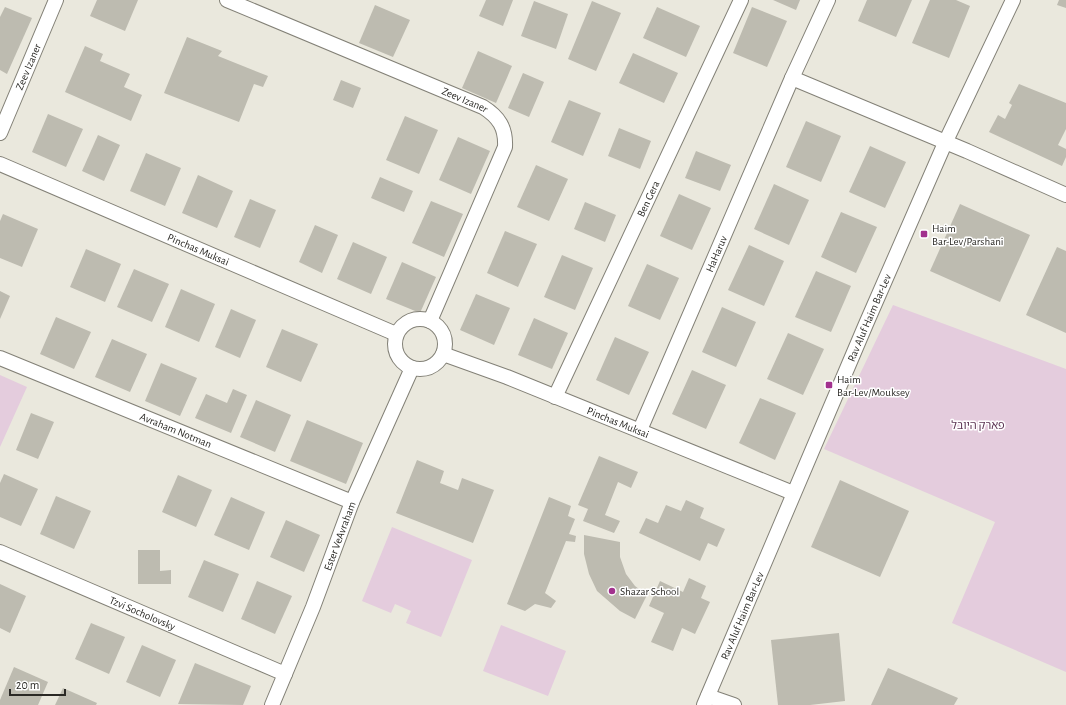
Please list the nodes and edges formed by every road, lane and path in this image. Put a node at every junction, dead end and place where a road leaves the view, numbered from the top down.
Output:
1 (56, 0) edge
2 (227, 0) edge
3 (741, 0) edge
4 (828, 0) edge
5 (1013, 0) edge
6 (792, 78) junction
7 (0, 133) edge
8 (945, 143) junction
9 (0, 164) edge
10 (1066, 195) edge
11 (430, 320) junction
12 (396, 334) junction
13 (443, 354) junction
14 (0, 358) edge
15 (412, 368) junction
16 (555, 396) junction
17 (640, 430) junction
18 (793, 493) junction
19 (352, 502) junction
20 (0, 552) edge
21 (285, 674) junction
22 (706, 700) edge
23 (272, 705) edge
24 (734, 705) edge

1 - 7 street, Zeev Izaner
2 - 11 street, Zeev Izaner
3 - 16 street, Ben Gera
4 - 6 street, HaHaruv
5 - 8 street, Rav Aluf Haim Bar-Lev
6 - 8 street
6 - 17 street, HaHaruv
8 - 10 street
8 - 18 street, Rav Aluf Haim Bar-Lev
9 - 12 street, Pinchas Muksai
11 - 12 street
11 - 13 street
12 - 15 street
13 - 15 street
13 - 16 street, Pinchas Muksai
14 - 19 street, Avraham Notman
15 - 19 street, Ester VeAvraham
16 - 17 street, Pinchas Muksai
17 - 18 street, Pinchas Muksai
18 - 22 street, Rav Aluf Haim Bar-Lev
19 - 21 street, Ester VeAvraham
20 - 21 street, Tzvi Socholovsky
21 - 23 street, Ester VeAvraham
22 - 24 street

